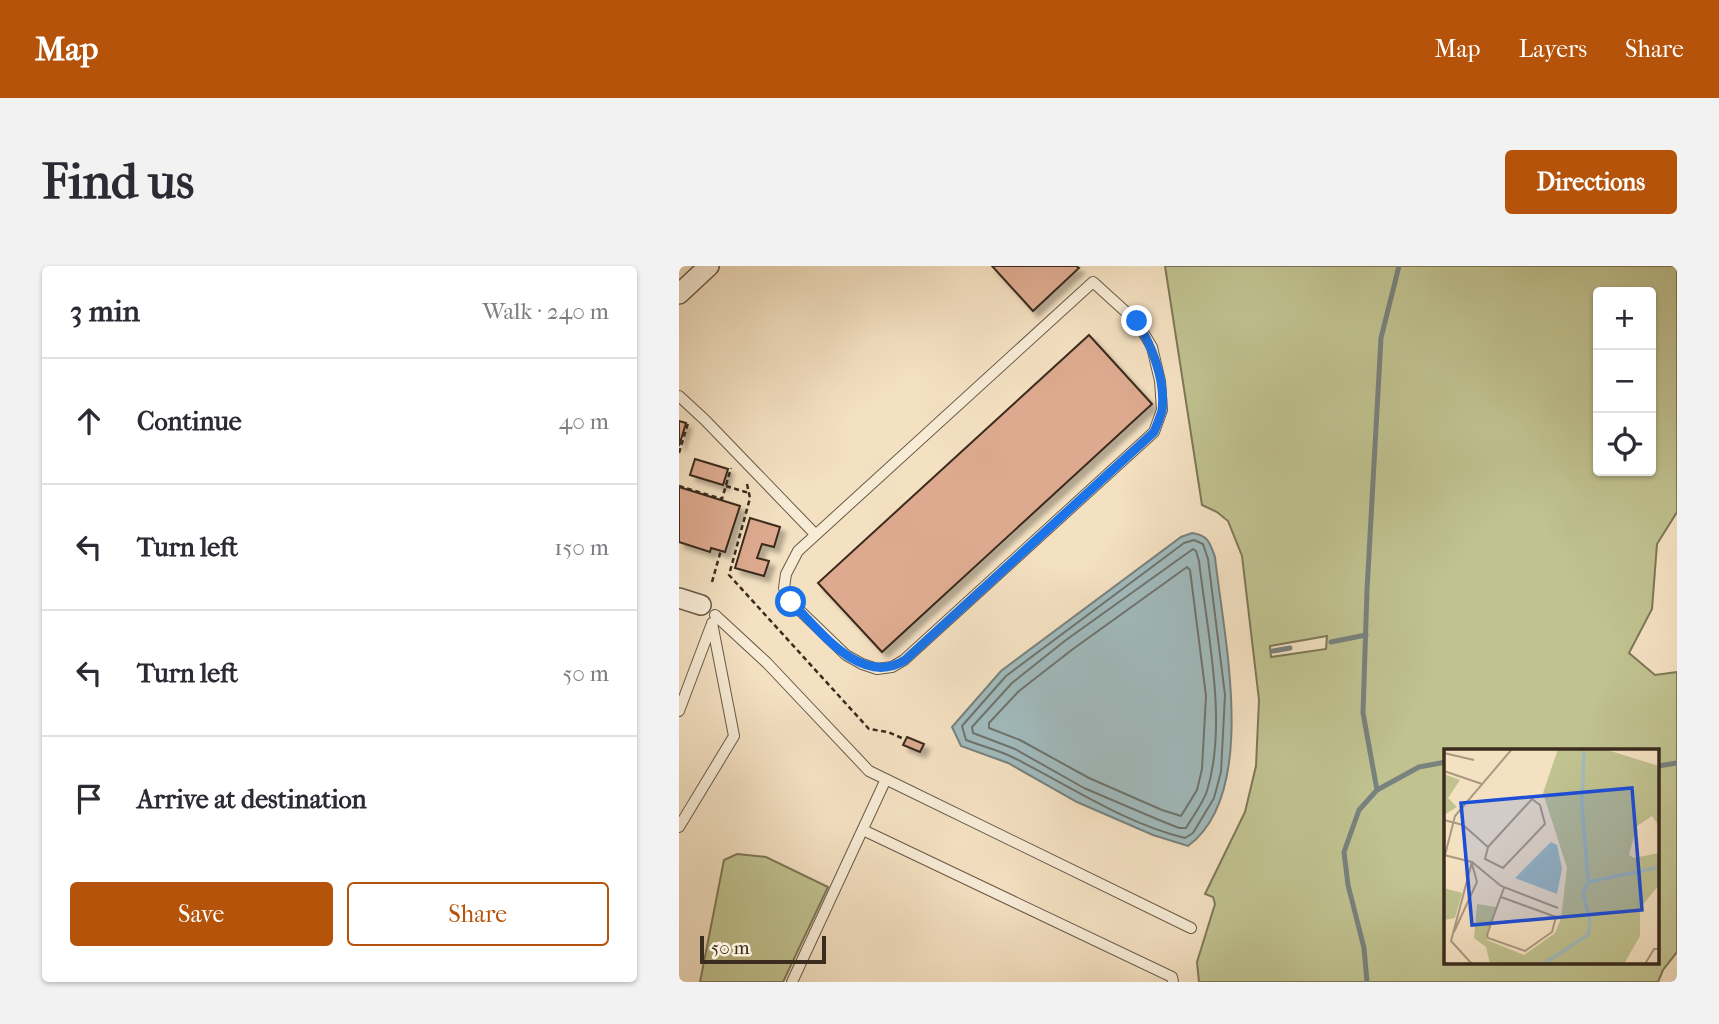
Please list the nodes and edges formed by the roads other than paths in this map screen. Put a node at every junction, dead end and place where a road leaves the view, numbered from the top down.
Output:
1 (709, 266) edge
2 (679, 293) edge
3 (679, 396) edge
4 (815, 534) junction
5 (679, 598) edge
6 (709, 614) junction
7 (679, 711) edge
8 (887, 779) junction
9 (679, 827) edge
10 (863, 830) junction
11 (1191, 928) dead end
12 (792, 982) edge
13 (1173, 982) edge

1 - 2 street
3 - 4 lane
4 - 4 lane
5 - 6 street
6 - 7 lane
6 - 8 lane
6 - 9 lane
8 - 10 lane
8 - 11 lane
10 - 12 lane
10 - 13 lane

